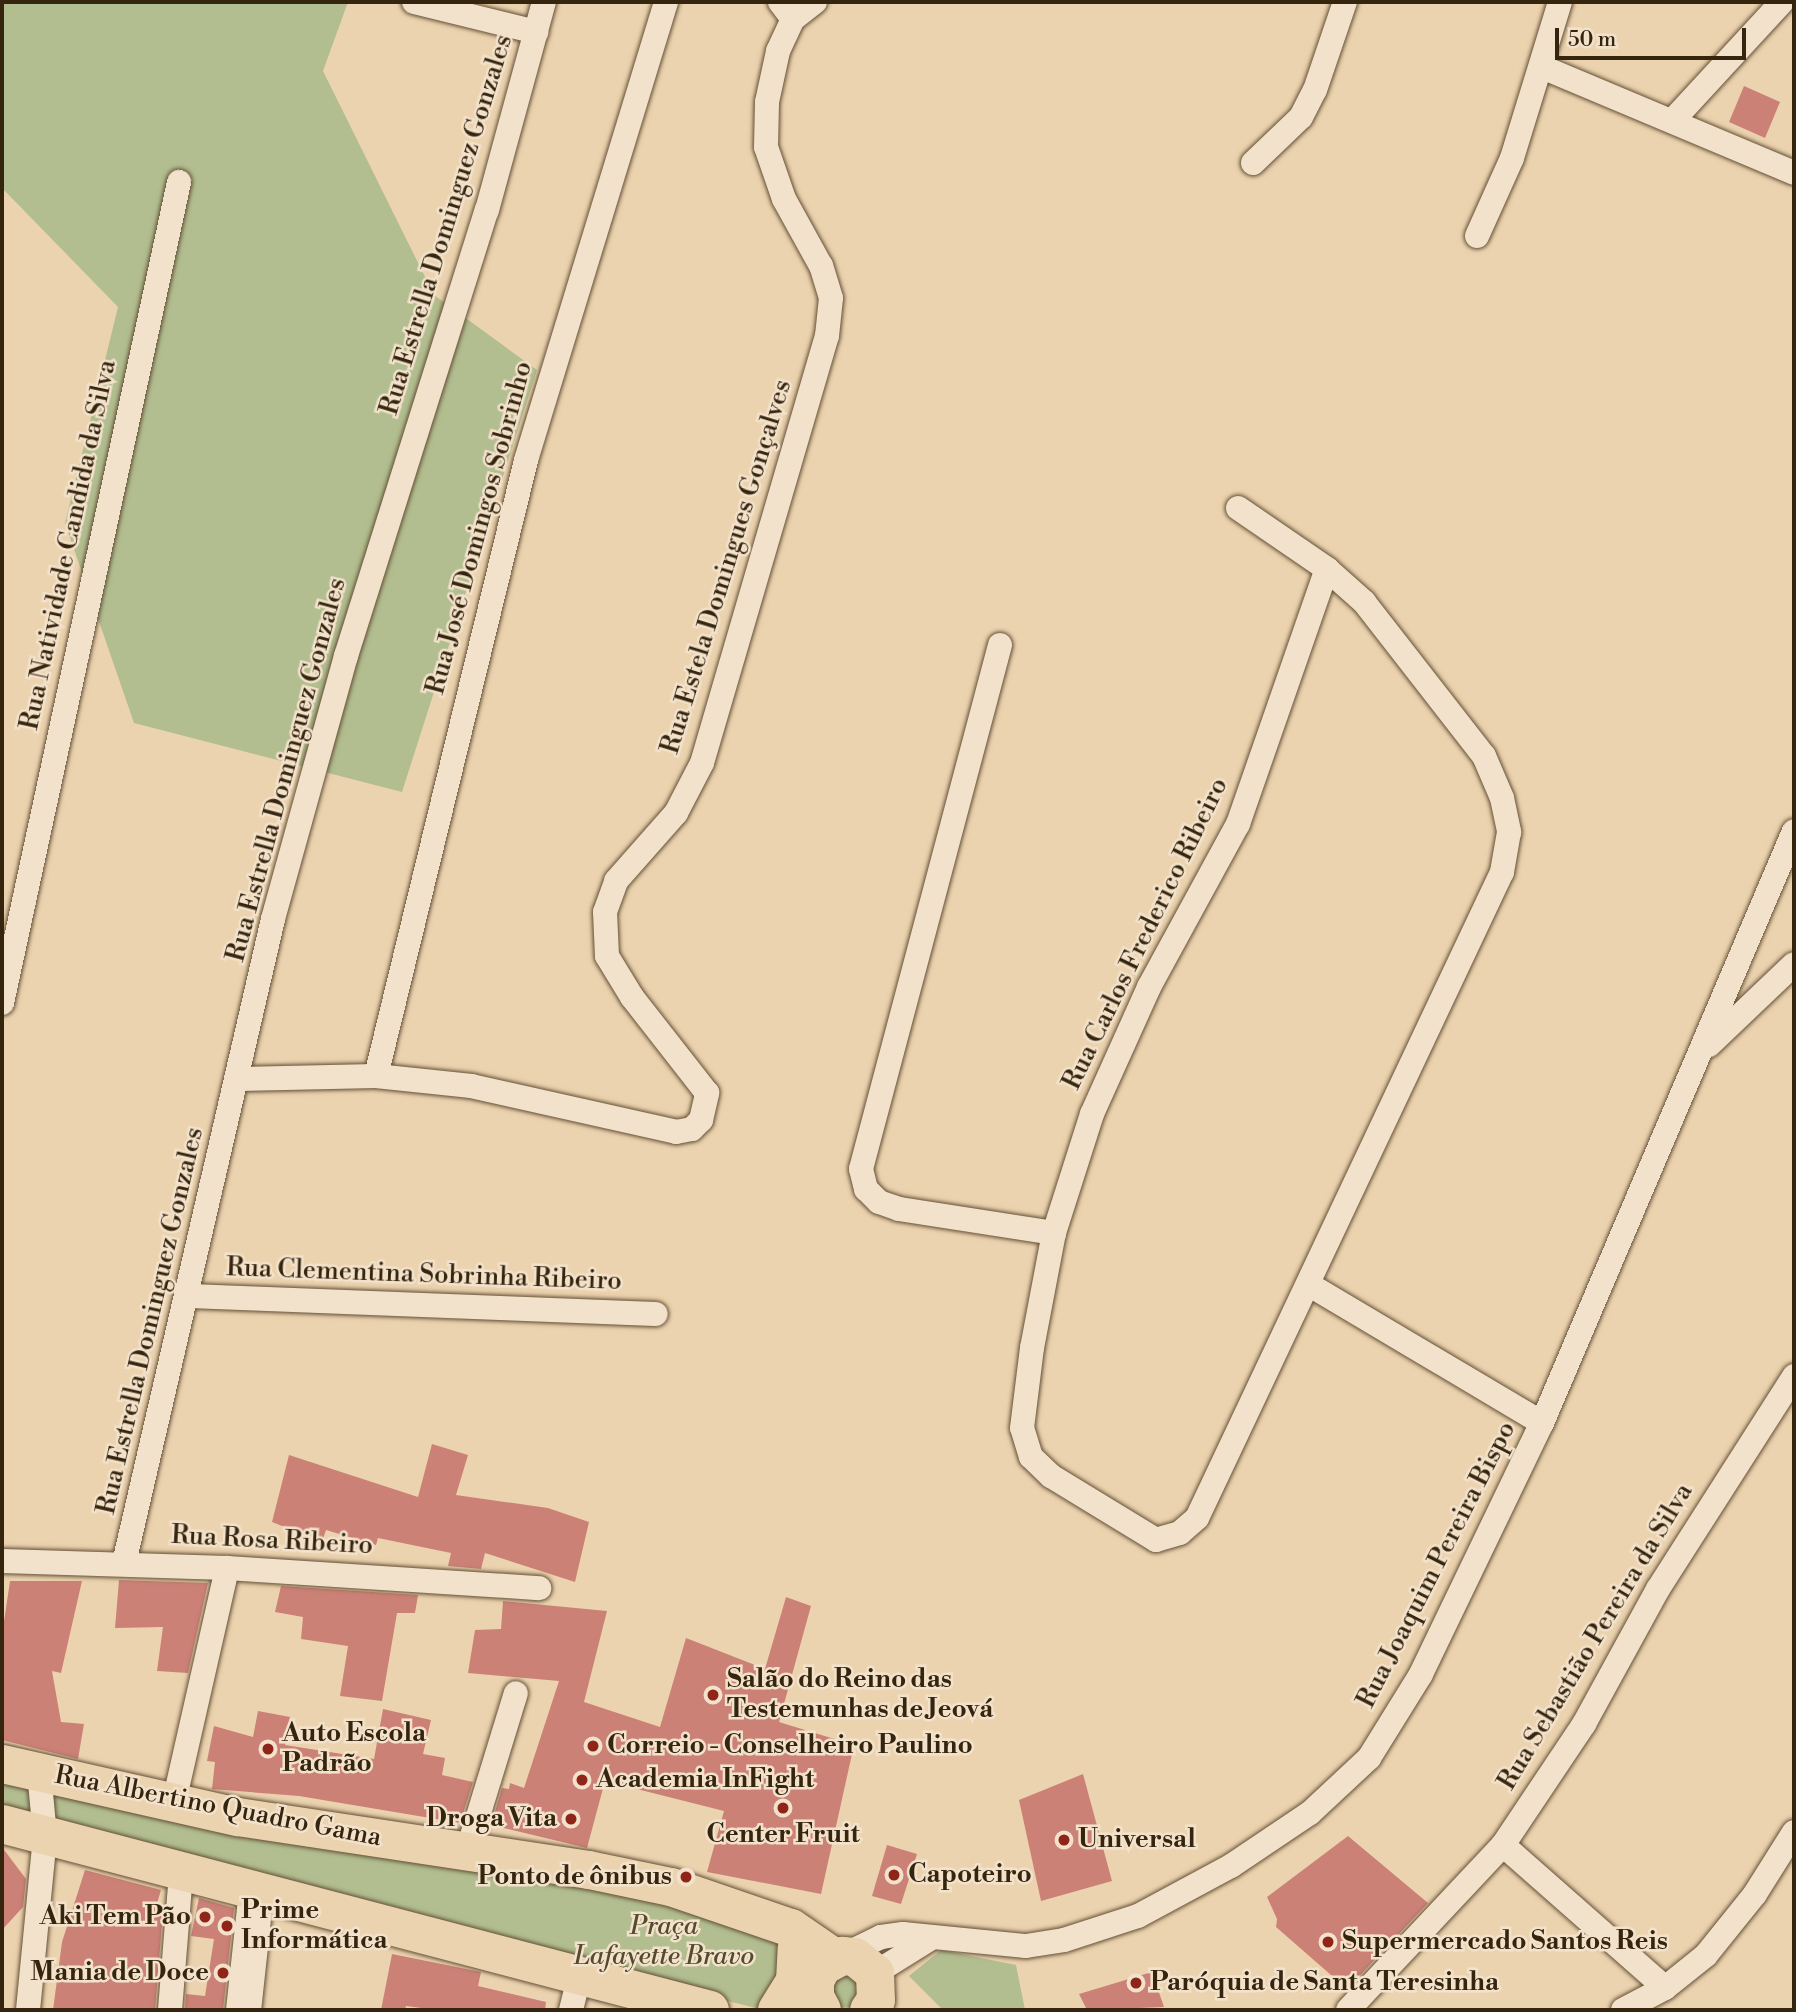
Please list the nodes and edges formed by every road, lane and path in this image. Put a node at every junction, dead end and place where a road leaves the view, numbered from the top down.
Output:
1 (414, 2) edge
2 (544, 2) edge
3 (666, 2) edge
4 (815, 2) edge
5 (1345, 2) edge
6 (1560, 2) edge
7 (1782, 2) edge
8 (787, 10) edge
9 (536, 32) junction
10 (1542, 66) junction
11 (1674, 119) junction
12 (1253, 163) dead end
13 (1794, 173) edge
14 (179, 182) dead end
15 (1477, 236) dead end
16 (1238, 508) dead end
17 (1327, 569) junction
18 (1000, 645) dead end
19 (1794, 831) edge
20 (1794, 964) edge
21 (2, 1003) edge
22 (1701, 1053) junction
23 (376, 1076) junction
24 (239, 1079) junction
25 (1054, 1233) junction
26 (1308, 1284) junction
27 (189, 1296) junction
28 (656, 1314) dead end
29 (1794, 1376) edge
30 (1542, 1423) junction
31 (2, 1561) edge
32 (124, 1563) junction
33 (227, 1567) junction
34 (539, 1588) dead end
35 (516, 1693) dead end
36 (2, 1764) edge
37 (39, 1771) junction
38 (174, 1802) junction
39 (2, 1824) edge
40 (1794, 1832) edge
41 (45, 1836) junction
42 (1503, 1845) junction
43 (467, 1852) junction
44 (181, 1872) junction
45 (257, 1891) junction
46 (791, 1928) junction
47 (933, 1937) junction
48 (580, 1974) junction
49 (860, 1977) edge
50 (1665, 1988) junction
51 (28, 2010) edge
52 (170, 2010) edge
53 (243, 2010) edge
54 (571, 2010) edge
55 (710, 2010) edge
56 (777, 2010) edge
57 (822, 2010) edge
58 (907, 2010) edge
59 (1348, 2010) edge
60 (1623, 2010) edge

1 - 9 street
2 - 9 street, Rua Estrella Dominguez Gonzales
3 - 23 street, Rua José Domingos Sobrinho
4 - 8 street
5 - 12 street
6 - 10 street
7 - 11 street
8 - 23 street, Rua Estela Domingues Gonçalves
9 - 24 street, Rua Estrella Dominguez Gonzales
10 - 11 street
10 - 15 street
11 - 13 street
14 - 21 street, Rua Natividade Candida da Silva
16 - 17 street, Rua Carlos Frederico Ribeiro
17 - 25 street, Rua Carlos Frederico Ribeiro
17 - 26 street, Rua Carlos Frederico Ribeiro
18 - 25 street
19 - 22 street
20 - 22 street, Rua Joaquim Pereira Bispo
22 - 30 street, Rua Joaquim Pereira Bispo
23 - 24 street, Rua Estela Domingues Gonçalves
24 - 27 street, Rua Estrella Dominguez Gonzales
25 - 26 street, Rua Carlos Frederico Ribeiro
26 - 30 street
27 - 28 street, Rua Clementina Sobrinha Ribeiro
27 - 32 street, Rua Estrella Dominguez Gonzales
29 - 42 street, Rua Sebastião Pereira da Silva
30 - 47 street, Rua Joaquim Pereira Bispo
31 - 32 street, Rua Rosa Ribeiro
32 - 33 street, Rua Rosa Ribeiro
33 - 34 street, Rua Rosa Ribeiro
33 - 38 street
35 - 43 street
36 - 37 main road, Rua Albertino Quadro Gama
37 - 38 main road, Rua Albertino Quadro Gama
37 - 41 street
38 - 43 main road, Rua Albertino Quadro Gama
39 - 41 main road
40 - 50 street
41 - 44 main road
41 - 51 street
42 - 50 street
42 - 59 street, Rua Sebastião Pereira da Silva
43 - 46 main road, Rua Albertino Quadro Gama
44 - 45 main road
44 - 52 street
45 - 48 main road
45 - 53 street
46 - 49 main road, Rua Albertino Quadro Gama
46 - 56 main road
47 - 49 street
47 - 49 street, Rua Joaquim Pereira Bispo
48 - 54 street
48 - 55 main road
49 - 57 main road
49 - 58 main road, Rua Albertino Quadro Gama
50 - 60 street

